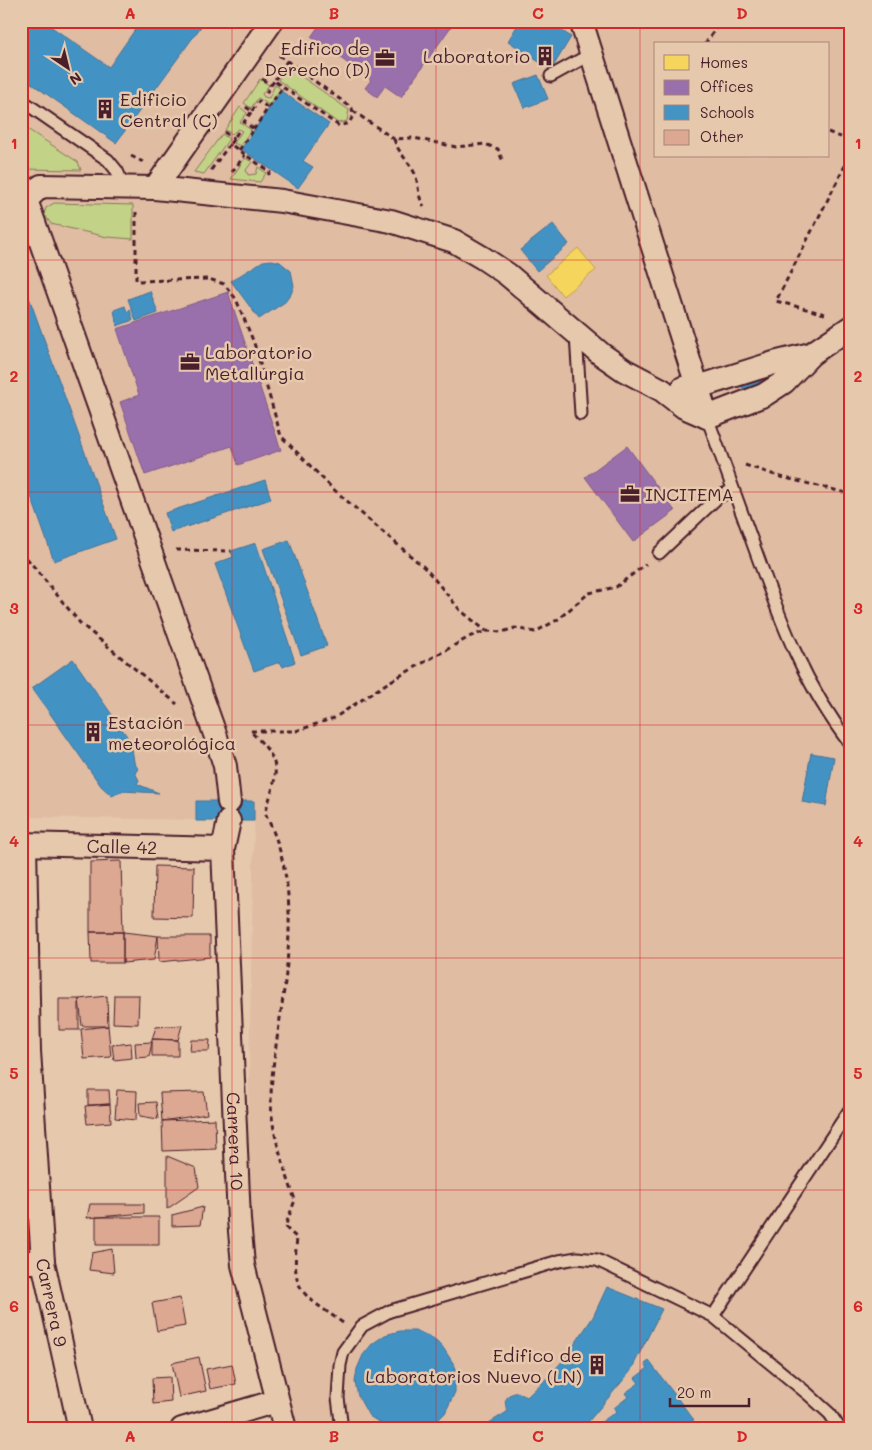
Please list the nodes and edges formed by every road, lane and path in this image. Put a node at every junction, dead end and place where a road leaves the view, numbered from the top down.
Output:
1 (272, 21) edge
2 (582, 21) edge
3 (721, 21) edge
4 (706, 42) edge
5 (274, 52) dead end
6 (591, 54) junction
7 (288, 61) junction
8 (258, 76) dead end
9 (550, 76) dead end
10 (274, 81) junction
11 (272, 85) junction
12 (283, 87) junction
13 (266, 93) dead end
14 (21, 100) edge
15 (239, 102) dead end
16 (268, 108) junction
17 (252, 111) junction
18 (352, 111) junction
19 (254, 129) junction
20 (220, 130) dead end
21 (238, 132) dead end
22 (830, 133) edge
23 (234, 139) junction
24 (394, 139) junction
25 (851, 141) edge
26 (230, 144) junction
27 (239, 150) junction
28 (245, 154) junction
29 (851, 154) edge
30 (137, 159) dead end
31 (503, 162) dead end
32 (231, 174) dead end
33 (206, 178) dead end
34 (266, 179) dead end
35 (138, 187) junction
36 (24, 201) edge
37 (425, 208) dead end
38 (841, 322) edge
39 (576, 335) junction
40 (811, 354) junction
41 (698, 387) junction
42 (662, 390) junction
43 (581, 414) dead end
44 (707, 417) junction
45 (721, 456) junction
46 (733, 490) junction
47 (851, 494) edge
48 (172, 550) dead end
49 (21, 551) edge
50 (231, 552) dead end
51 (659, 552) joint
52 (486, 631) junction
53 (178, 704) dead end
54 (851, 745) edge
55 (23, 844) edge
56 (223, 849) junction
57 (25, 1051) edge
58 (851, 1108) edge
59 (21, 1262) edge
60 (44, 1262) junction
61 (713, 1316) junction
62 (344, 1323) dead end
63 (277, 1401) junction
64 (80, 1429) edge
65 (182, 1429) edge
66 (285, 1429) edge
67 (342, 1429) edge
68 (840, 1429) edge

1 - 35 street
2 - 6 street
3 - 4 path
5 - 7 path
6 - 9 lane
6 - 41 street
7 - 10 path
7 - 18 path
8 - 11 path
10 - 11 path
10 - 12 path
11 - 13 path
12 - 16 path
12 - 18 path
14 - 35 lane
15 - 17 path
16 - 17 path
16 - 19 path
17 - 19 path
18 - 24 path
19 - 27 path
20 - 23 path
21 - 23 path
22 - 25 path
23 - 26 path
24 - 31 path
24 - 37 path
26 - 27 path
26 - 33 path
27 - 28 path
28 - 32 path
28 - 34 path
29 - 38 path
30 - 35 path
35 - 36 street
35 - 39 street
35 - 52 path
36 - 56 street, Carrera 10
38 - 40 street
39 - 42 street
39 - 43 lane
40 - 41 street
40 - 44 street
41 - 42 street
41 - 44 street
42 - 44 street
44 - 45 lane
45 - 46 lane
45 - 47 path
46 - 51 lane
46 - 54 lane
48 - 50 path
49 - 53 path
51 - 52 path
52 - 62 path
55 - 56 street, Calle 42
55 - 57 street, Carrera 9
56 - 63 street, Carrera 10
57 - 60 street, Carrera 9
58 - 61 lane
59 - 60 street
60 - 64 street, Carrera 9
61 - 67 lane
61 - 68 lane
63 - 65 street
63 - 66 street, Carrera 10

